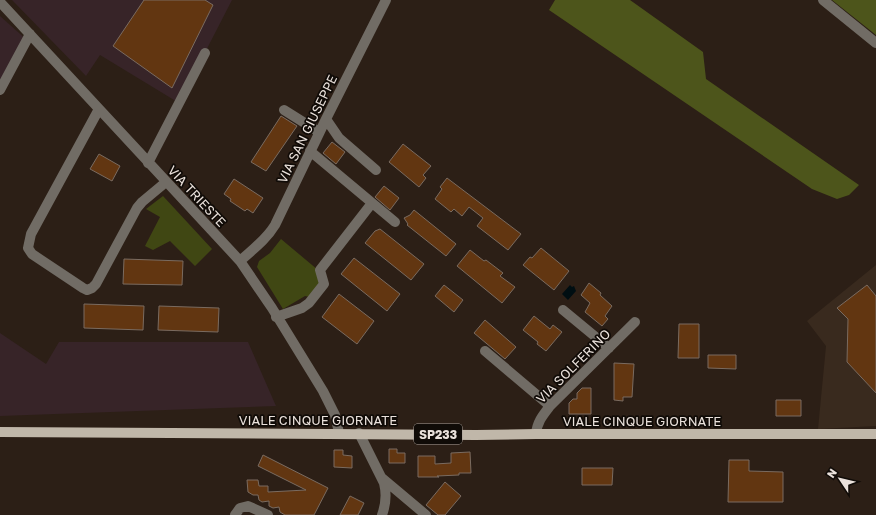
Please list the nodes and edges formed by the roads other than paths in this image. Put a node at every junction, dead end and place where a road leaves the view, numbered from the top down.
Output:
1 (386, 0) edge
2 (823, 0) edge
3 (0, 2) edge
4 (30, 34) junction
5 (876, 43) edge
6 (205, 53) dead end
7 (0, 90) edge
8 (99, 109) junction
9 (284, 110) dead end
10 (326, 119) junction
11 (319, 132) junction
12 (310, 152) junction
13 (148, 163) junction
14 (376, 170) dead end
15 (166, 182) junction
16 (372, 204) junction
17 (395, 222) dead end
18 (240, 260) junction
19 (563, 310) dead end
20 (276, 317) junction
21 (635, 322) dead end
22 (609, 348) junction
23 (485, 351) dead end
24 (550, 406) junction
25 (0, 432) edge
26 (339, 433) junction
27 (359, 433) junction
28 (536, 434) junction
29 (876, 434) edge
30 (382, 478) junction
31 (235, 515) edge
32 (268, 515) edge
33 (382, 515) edge
34 (426, 515) edge

1 - 10 street, VIA SAN GIUSEPPE
2 - 5 street
3 - 4 street, VIA TRIESTE
4 - 7 street
4 - 8 street, VIA TRIESTE
6 - 13 street
8 - 13 street, VIA TRIESTE
8 - 15 street
9 - 11 street
10 - 11 street, VIA SAN GIUSEPPE
10 - 14 street
11 - 12 street, VIA SAN GIUSEPPE
12 - 16 street
12 - 18 street, VIA SAN GIUSEPPE
13 - 15 street, VIA TRIESTE
15 - 18 street, VIA TRIESTE
16 - 17 street
16 - 20 street
18 - 20 street, VIA TRIESTE
19 - 22 street
20 - 26 street, VIA TRIESTE
21 - 22 street, VIA SOLFERINO
22 - 24 street, VIA SOLFERINO
23 - 24 street
24 - 28 street, VIA SOLFERINO
25 - 26 main road, VIALE CINQUE GIORNATE / SP233
26 - 27 main road, VIALE CINQUE GIORNATE / SP233
27 - 28 main road, VIALE CINQUE GIORNATE / SP233
27 - 30 street
28 - 29 main road, VIALE CINQUE GIORNATE / SP233
30 - 33 street
30 - 34 street
31 - 32 street

